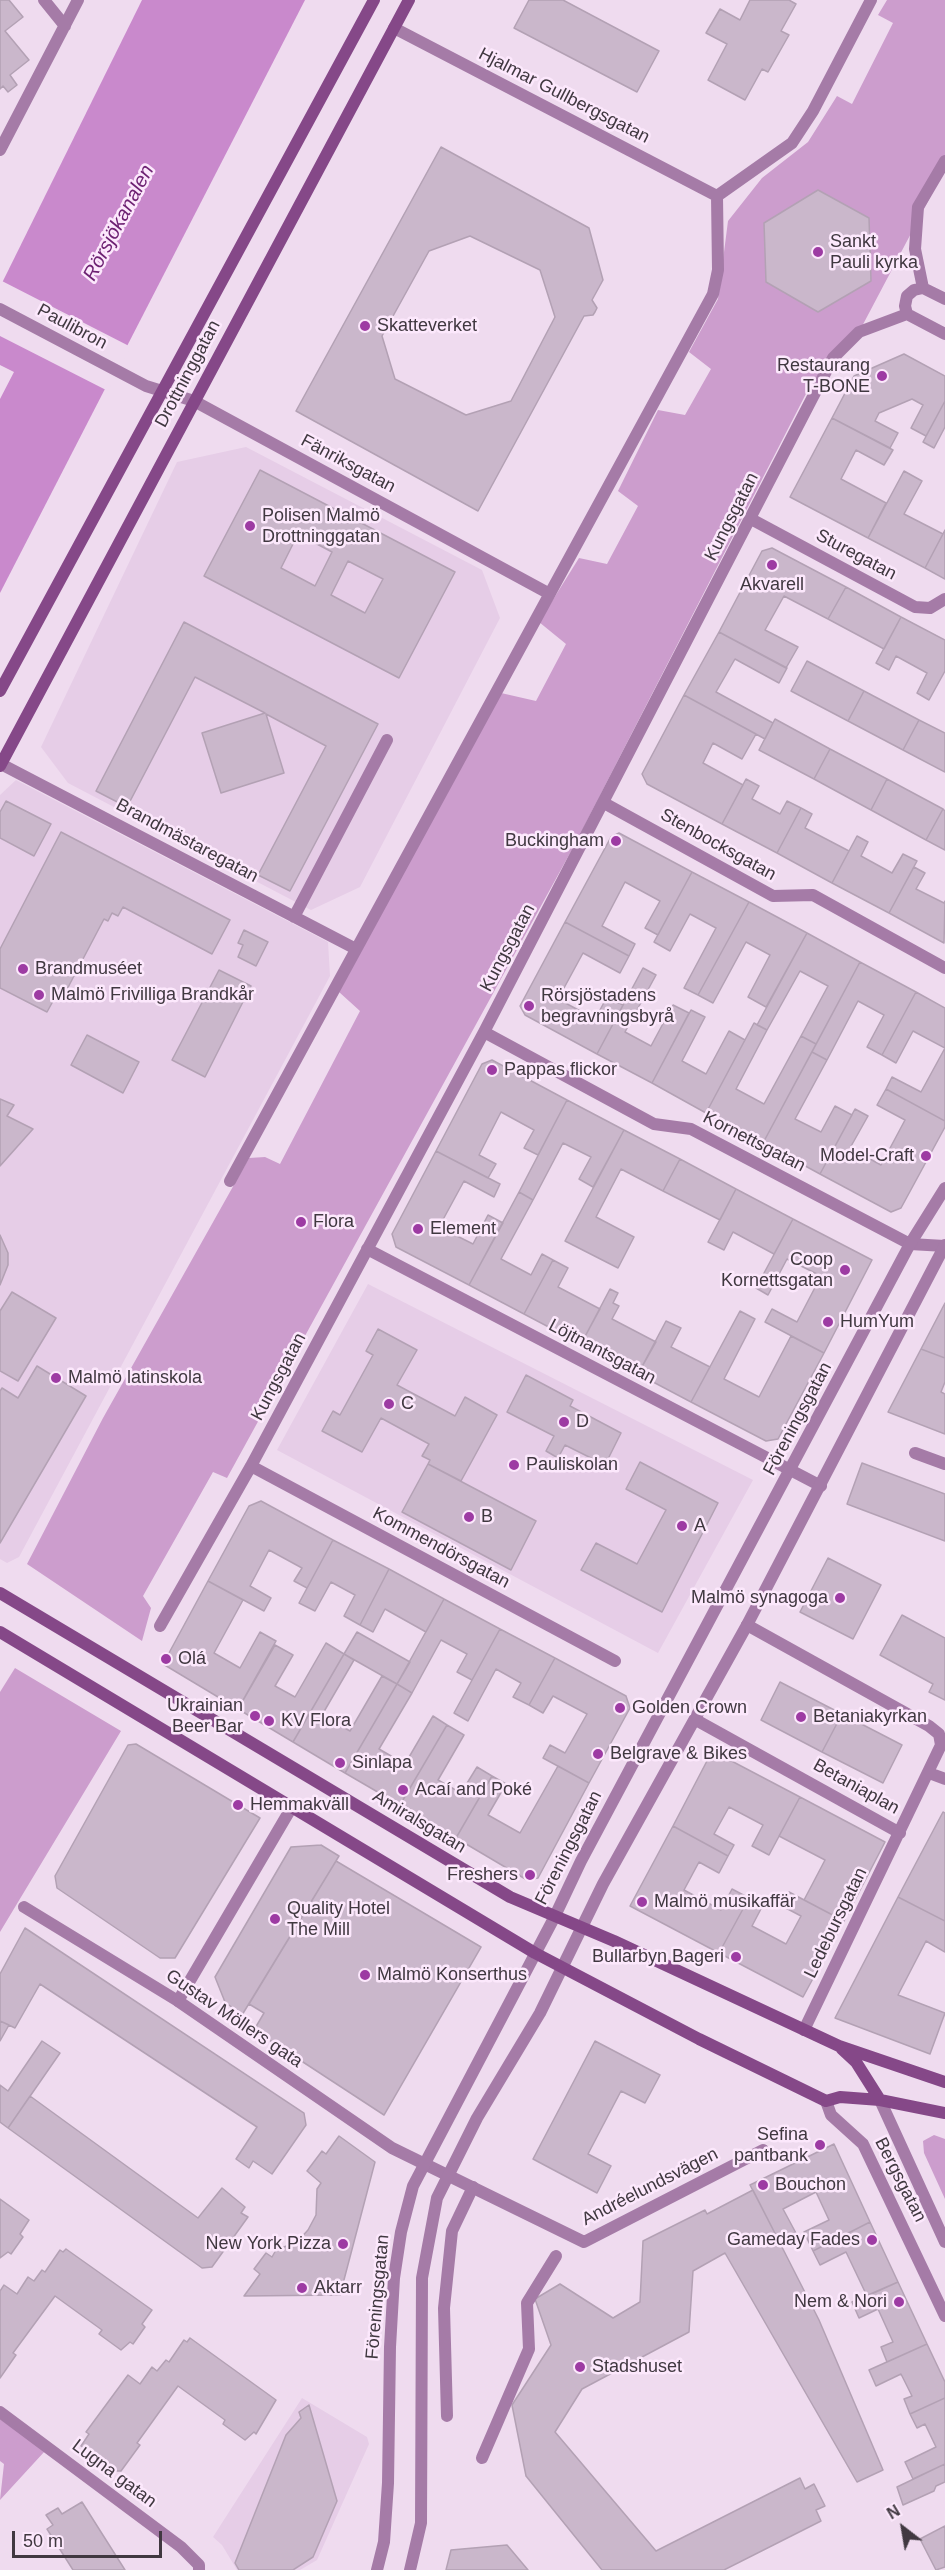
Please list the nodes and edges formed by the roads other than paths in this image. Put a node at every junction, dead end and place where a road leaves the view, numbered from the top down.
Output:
1 (44, 0) edge
2 (78, 0) edge
3 (374, 0) edge
4 (409, 0) edge
5 (871, 0) edge
6 (65, 26) junction
7 (394, 28) junction
8 (0, 150) edge
9 (945, 161) edge
10 (717, 195) junction
11 (923, 288) junction
12 (945, 299) edge
13 (0, 309) edge
14 (907, 314) junction
15 (945, 334) edge
16 (127, 376) joint
17 (160, 391) junction
18 (194, 401) junction
19 (752, 519) junction
20 (548, 593) junction
21 (945, 599) edge
22 (0, 691) edge
23 (387, 740) dead end
24 (1, 765) edge
25 (604, 803) junction
26 (294, 917) junction
27 (356, 949) junction
28 (945, 968) edge
29 (484, 1032) junction
30 (230, 1181) dead end
31 (945, 1188) edge
32 (910, 1244) junction
33 (945, 1246) edge
34 (367, 1249) junction
35 (915, 1453) dead end
36 (945, 1464) edge
37 (251, 1467) junction
38 (791, 1470) junction
39 (820, 1486) junction
40 (0, 1593) edge
41 (747, 1625) junction
42 (160, 1626) dead end
43 (0, 1632) edge
44 (615, 1661) dead end
45 (696, 1720) junction
46 (929, 1773) junction
47 (945, 1779) edge
48 (293, 1805) junction
49 (900, 1833) junction
50 (24, 1907) dead end
51 (554, 1918) junction
52 (582, 1929) junction
53 (535, 1953) junction
54 (563, 1966) junction
55 (178, 2001) junction
56 (804, 2030) junction
57 (839, 2046) junction
58 (945, 2082) edge
59 (880, 2100) junction
60 (826, 2101) junction
61 (945, 2113) edge
62 (763, 2150) dead end
63 (423, 2164) junction
64 (448, 2174) junction
65 (473, 2187) junction
66 (945, 2242) edge
67 (556, 2256) dead end
68 (945, 2316) edge
69 (0, 2412) edge
70 (447, 2416) dead end
71 (483, 2458) dead end
72 (200, 2570) edge
73 (377, 2570) edge
74 (410, 2570) edge

1 - 6 street
2 - 6 street
3 - 17 main road, Drottninggatan
4 - 7 main road, Drottninggatan
5 - 10 street
6 - 8 street
7 - 10 street, Hjalmar Gullbergsgatan
7 - 18 main road, Drottninggatan
9 - 11 street
10 - 20 street
11 - 12 street
11 - 14 street
13 - 16 street, Paulibron
14 - 15 street
14 - 19 street, Kungsgatan
16 - 17 street, Fänriksgatan
17 - 18 street, Fänriksgatan
17 - 22 main road, Drottninggatan
18 - 20 street, Fänriksgatan
18 - 24 main road, Drottninggatan
19 - 21 street, Sturegatan
19 - 25 street, Kungsgatan
20 - 27 street
23 - 26 street
24 - 26 street, Brandmästaregatan
25 - 28 street, Stenbocksgatan
25 - 29 street, Kungsgatan
26 - 27 street, Brandmästaregatan
27 - 30 street
29 - 32 street, Kornettsgatan
29 - 34 street, Kungsgatan
31 - 32 street, Föreningsgatan
32 - 33 street, Kornettsgatan
32 - 38 street, Föreningsgatan
33 - 39 street
34 - 37 street, Kungsgatan
34 - 38 street, Löjtnantsgatan
35 - 36 street
37 - 42 street, Kungsgatan
37 - 44 street, Kommendörsgatan
38 - 39 street, Löjtnantsgatan
38 - 51 street, Föreningsgatan
39 - 41 street
40 - 51 main road, Amiralsgatan
41 - 45 street
41 - 46 street, Betaniaplan
43 - 48 main road
45 - 49 street, Betaniaplan
45 - 52 street
46 - 47 street
46 - 49 street, Betaniaplan
48 - 53 main road
48 - 55 street
49 - 56 street, Ledebursgatan
50 - 55 street, Gustav Möllers gata
51 - 52 main road, Amiralsgatan
51 - 53 street, Föreningsgatan
52 - 54 street
52 - 56 main road, Amiralsgatan
53 - 54 main road
53 - 63 street, Föreningsgatan
54 - 60 main road
54 - 64 street
55 - 63 street, Gustav Möllers gata
56 - 57 main road, Amiralsgatan
57 - 58 main road, Amiralsgatan
57 - 59 main road, Amiralsgatan
59 - 60 main road
59 - 61 main road
59 - 66 street, Bergsgatan
60 - 68 street, Bergsgatan
62 - 65 street, Andréelundsvägen
63 - 64 street, Andréelundsvägen
63 - 73 street, Föreningsgatan
64 - 65 street, Andréelundsvägen
64 - 74 street
65 - 70 street
67 - 71 street
69 - 72 street, Lugna gatan

